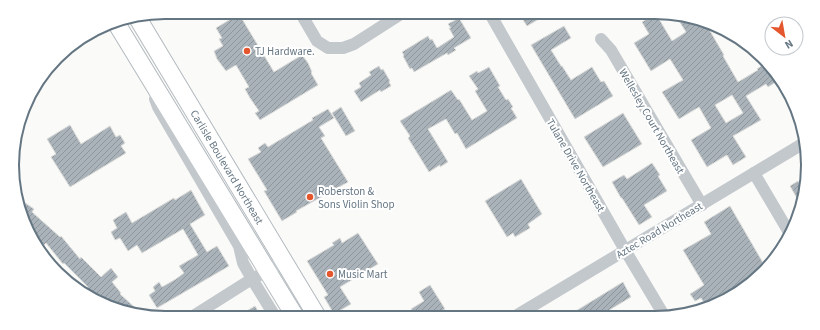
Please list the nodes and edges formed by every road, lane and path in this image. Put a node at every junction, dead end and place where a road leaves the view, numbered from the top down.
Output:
1 (304, 19) edge
2 (393, 19) edge
3 (493, 19) edge
4 (140, 21) edge
5 (118, 27) edge
6 (601, 39) dead end
7 (147, 74) junction
8 (800, 145) edge
9 (754, 173) junction
10 (702, 205) junction
11 (787, 228) edge
12 (625, 250) junction
13 (284, 261) junction
14 (267, 270) junction
15 (252, 279) junction
16 (201, 311) edge
17 (272, 311) edge
18 (292, 311) edge
19 (314, 311) edge
20 (524, 311) edge
21 (661, 311) edge

1 - 2 street
3 - 12 street, Tulane Drive Northeast
4 - 13 main road, Carlisle Boulevard Northeast
5 - 7 main road, Carlisle Boulevard Northeast
6 - 10 street, Wellesley Court Northeast
7 - 14 main road, Carlisle Boulevard Northeast
7 - 15 street
8 - 9 street, Aztec Road Northeast
9 - 10 street, Aztec Road Northeast
9 - 11 street
10 - 12 street, Aztec Road Northeast
12 - 20 street, Aztec Road Northeast
12 - 21 street, Tulane Drive Northeast
13 - 14 street
13 - 19 main road, Carlisle Boulevard Northeast
14 - 15 street
14 - 18 main road, Carlisle Boulevard Northeast
15 - 16 street
15 - 17 street

